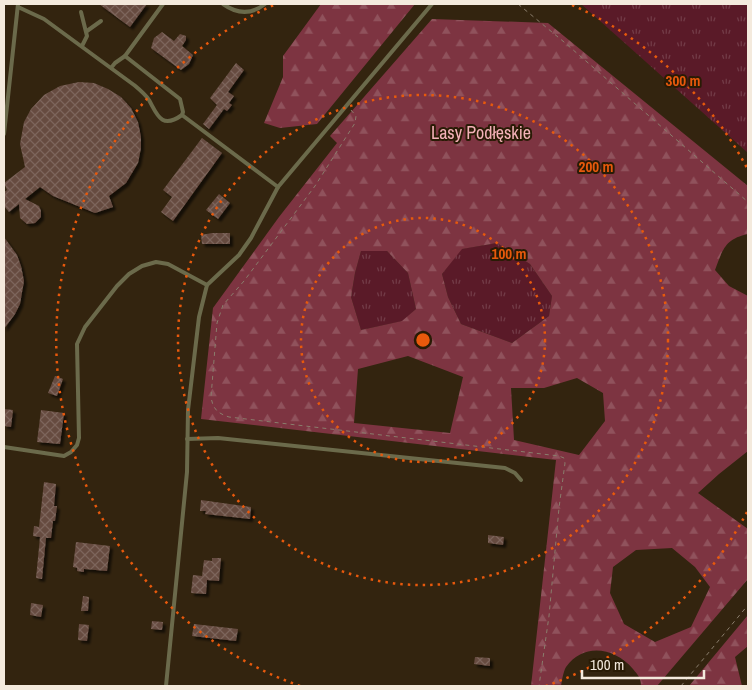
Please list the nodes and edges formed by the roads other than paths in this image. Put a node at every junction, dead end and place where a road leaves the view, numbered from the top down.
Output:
1 (163, 4) edge
2 (223, 4) edge
3 (265, 4) edge
4 (432, 4) edge
5 (18, 5) edge
6 (81, 12) dead end
7 (101, 21) dead end
8 (87, 31) junction
9 (82, 46) junction
10 (125, 56) junction
11 (111, 68) junction
12 (4, 70) edge
13 (10, 71) junction
14 (182, 116) junction
15 (4, 134) edge
16 (278, 187) junction
17 (207, 285) junction
18 (187, 439) junction
19 (4, 447) edge
20 (521, 480) dead end
21 (166, 686) edge

1 - 10 lane
2 - 3 lane
4 - 16 lane
5 - 9 lane
5 - 13 lane
6 - 8 lane
7 - 8 lane
8 - 9 lane
9 - 11 lane
10 - 11 lane
10 - 14 lane
11 - 14 lane
12 - 13 lane
13 - 15 lane
14 - 16 lane
16 - 17 lane
17 - 18 lane
17 - 19 lane
18 - 20 lane
18 - 21 lane

